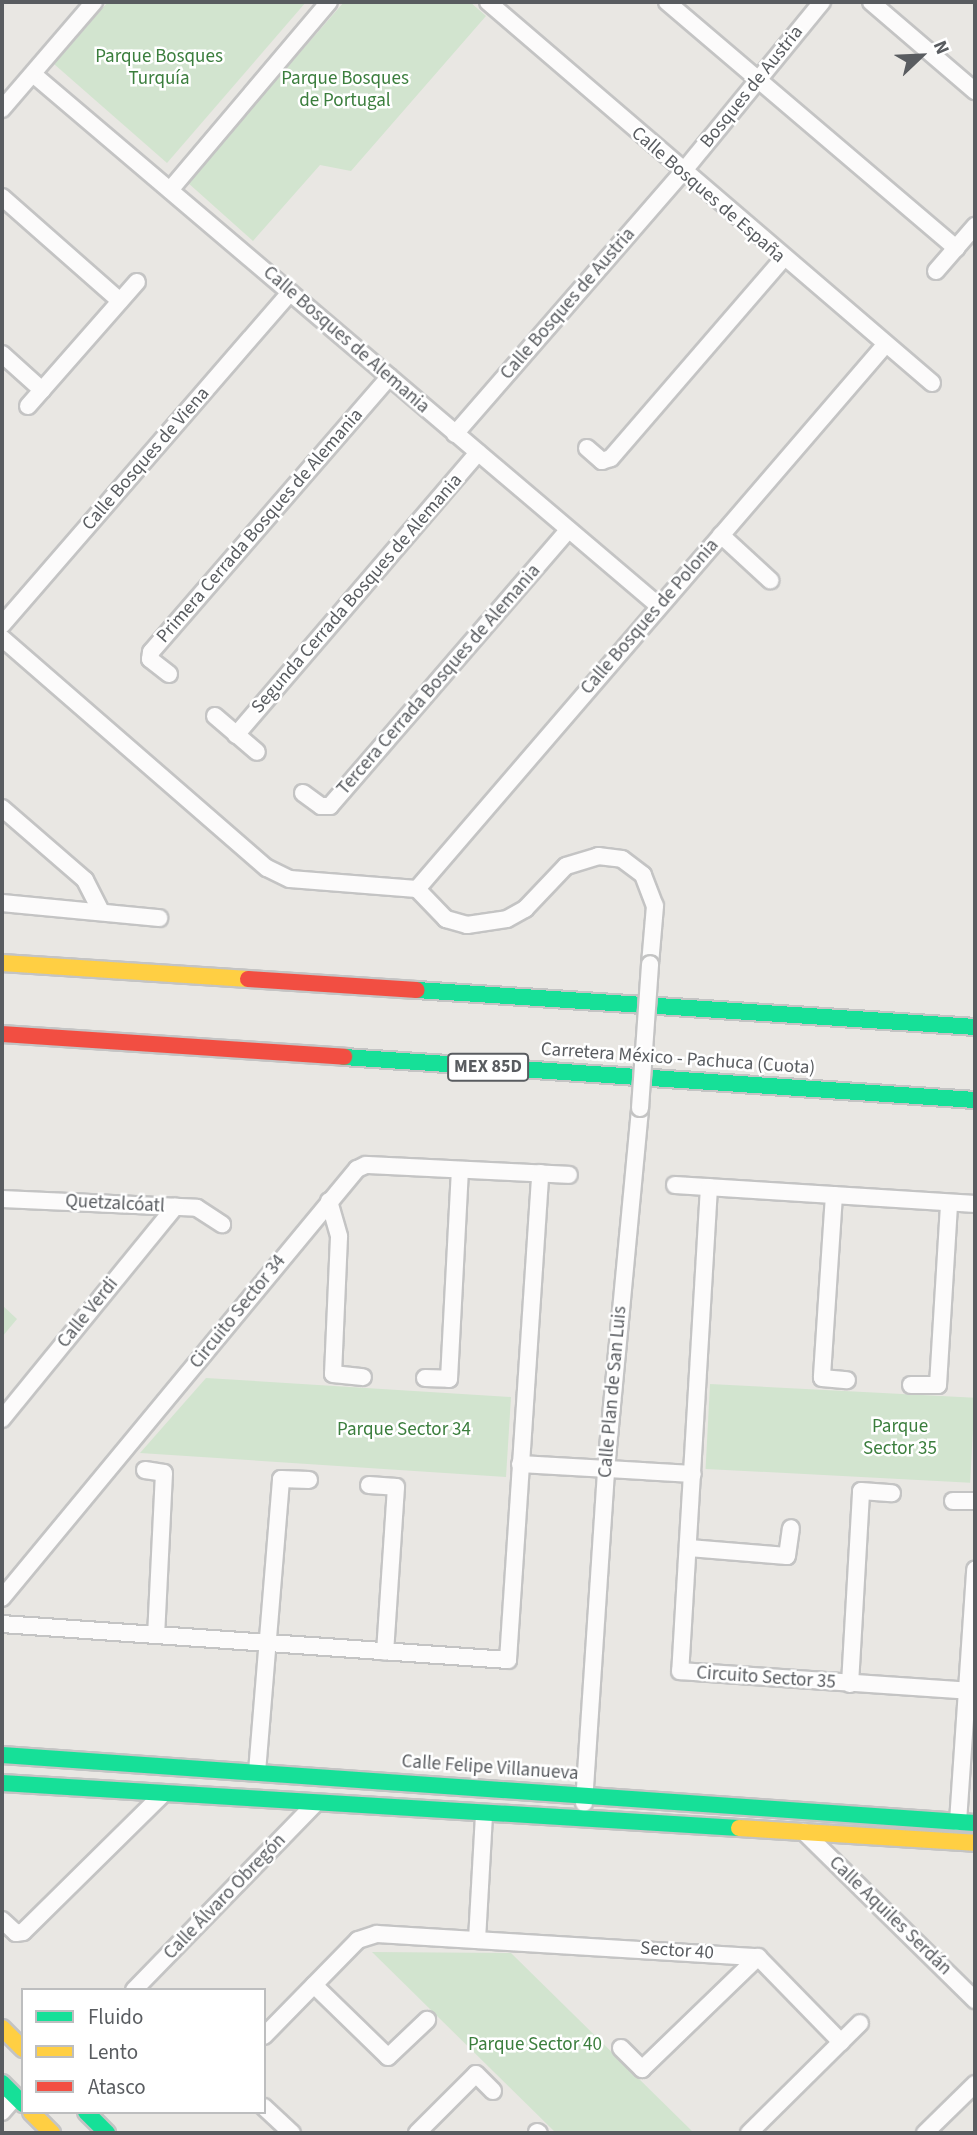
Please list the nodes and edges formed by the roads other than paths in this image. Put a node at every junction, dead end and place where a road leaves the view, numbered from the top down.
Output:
1 (94, 2) edge
2 (329, 2) edge
3 (488, 2) edge
4 (667, 2) edge
5 (822, 2) edge
6 (871, 2) edge
7 (33, 74) junction
8 (759, 79) junction
9 (975, 91) edge
10 (2, 109) edge
11 (682, 173) junction
12 (170, 190) junction
13 (2, 197) edge
14 (975, 226) edge
15 (956, 248) junction
16 (783, 260) junction
17 (936, 271) dead end
18 (137, 282) dead end
19 (290, 293) junction
20 (120, 300) junction
21 (884, 346) junction
22 (2, 354) edge
23 (389, 377) junction
24 (932, 383) dead end
25 (42, 390) junction
26 (28, 406) dead end
27 (454, 434) junction
28 (587, 448) dead end
29 (478, 453) junction
30 (568, 530) junction
31 (721, 535) junction
32 (770, 580) dead end
33 (659, 606) junction
34 (2, 625) edge
35 (2, 638) edge
36 (169, 674) dead end
37 (215, 716) dead end
38 (236, 734) junction
39 (257, 752) dead end
40 (303, 793) dead end
41 (2, 808) edge
42 (416, 889) junction
43 (2, 903) edge
44 (100, 909) junction
45 (159, 918) dead end
46 (2, 963) edge
47 (975, 1027) edge
48 (2, 1034) edge
49 (975, 1100) edge
50 (460, 1171) junction
51 (540, 1173) junction
52 (569, 1175) dead end
53 (675, 1185) dead end
54 (709, 1187) junction
55 (834, 1195) junction
56 (2, 1199) edge
57 (329, 1201) junction
58 (949, 1203) junction
59 (975, 1204) edge
60 (175, 1207) junction
61 (222, 1224) dead end
62 (363, 1377) dead end
63 (425, 1378) dead end
64 (846, 1380) dead end
65 (911, 1385) dead end
66 (2, 1419) edge
67 (520, 1464) junction
68 (606, 1469) junction
69 (145, 1470) dead end
70 (693, 1474) junction
71 (309, 1480) dead end
72 (369, 1485) dead end
73 (892, 1493) dead end
74 (953, 1501) dead end
75 (975, 1501) edge
76 (791, 1528) dead end
77 (689, 1548) junction
78 (975, 1570) edge
79 (2, 1598) edge
80 (2, 1623) edge
81 (156, 1634) junction
82 (264, 1643) junction
83 (385, 1653) junction
84 (850, 1684) junction
85 (971, 1691) edge
86 (2, 1755) edge
87 (257, 1772) junction
88 (2, 1784) edge
89 (161, 1796) junction
90 (584, 1796) junction
91 (316, 1804) junction
92 (484, 1814) junction
93 (582, 1820) junction
94 (930, 1820) junction
95 (958, 1822) junction
96 (975, 1823) edge
97 (804, 1832) junction
98 (928, 1840) junction
99 (975, 1843) edge
100 (2, 1920) edge
101 (477, 1940) junction
102 (758, 1956) junction
103 (314, 1985) junction
104 (136, 1988) edge
105 (975, 2000) edge
106 (427, 2020) dead end
107 (860, 2022) dead end
108 (2, 2028) edge
109 (266, 2034) edge
110 (841, 2042) junction
111 (21, 2047) edge
112 (621, 2048) dead end
113 (2, 2083) edge
114 (975, 2084) edge
115 (493, 2091) dead end
116 (19, 2100) edge
117 (266, 2108) edge
118 (2, 2112) edge
119 (33, 2114) edge
120 (88, 2114) edge
121 (52, 2133) edge
122 (107, 2133) edge
123 (292, 2133) edge
124 (417, 2133) edge
125 (749, 2133) edge
126 (925, 2133) edge

1 - 7 street
2 - 12 street
3 - 11 street, Calle Bosques de España
4 - 8 street
5 - 8 street, Bosques de Austria
6 - 9 street
7 - 10 street
7 - 12 street, Calle Bosques de Alemania
8 - 11 street, Bosques de Austria
8 - 15 street
11 - 16 street, Calle Bosques de España
11 - 27 street, Calle Bosques de Austria
12 - 19 street, Calle Bosques de Alemania
13 - 20 street
14 - 15 street
15 - 17 street
16 - 21 street, Calle Bosques de España
16 - 28 street
18 - 20 street
19 - 23 street, Calle Bosques de Alemania
19 - 34 street, Calle Bosques de Viena
20 - 25 street
21 - 24 street, Calle Bosques de España
21 - 31 street, Calle Bosques de Polonia
22 - 25 street
23 - 27 street, Calle Bosques de Alemania
23 - 36 street, Primera Cerrada Bosques de Alemania
25 - 26 street
27 - 29 street, Calle Bosques de Alemania
29 - 30 street, Calle Bosques de Alemania
29 - 38 street, Segunda Cerrada Bosques de Alemania
30 - 33 street, Calle Bosques de Alemania
30 - 40 street, Tercera Cerrada Bosques de Alemania
31 - 32 street
31 - 33 street, Calle Bosques de Polonia
33 - 42 street, Calle Bosques de Polonia
35 - 42 street
37 - 38 street
38 - 39 street
41 - 44 street
42 - 68 street, Calle Plan de San Luis, bridge
43 - 44 street
44 - 45 street
46 - 47 main road
48 - 49 main road, Carretera México - Pachuca (Cuota) / MEX 85D
50 - 51 street, Circuito Sector 34
50 - 57 street, Circuito Sector 34
50 - 63 street
51 - 52 street, Circuito Sector 34
51 - 67 street
53 - 54 street
54 - 55 street
54 - 70 street, Circuito Sector 35
55 - 58 street
55 - 64 street
56 - 60 street, Quetzalcóatl
57 - 62 street
57 - 79 street, Circuito Sector 34
58 - 59 street
58 - 65 street
60 - 61 street, Quetzalcóatl
60 - 66 street, Calle Verdi
67 - 68 street
67 - 83 street
68 - 70 street
68 - 90 street, Calle Plan de San Luis
69 - 81 street
70 - 77 street, Circuito Sector 35
71 - 82 street
72 - 83 street
73 - 84 street
74 - 75 street
76 - 77 street
77 - 84 street, Circuito Sector 35
78 - 85 street
80 - 81 street
81 - 82 street
82 - 83 street
82 - 87 street
84 - 85 street, Circuito Sector 35
85 - 95 street
86 - 87 main road, Calle Felipe Villanueva
87 - 90 main road, Calle Felipe Villanueva
88 - 89 main road
89 - 91 main road
89 - 100 street
90 - 93 street, Calle Plan de San Luis
90 - 94 main road, Calle Felipe Villanueva
91 - 92 main road
91 - 104 street, Calle Álvaro Obregón
92 - 93 main road
92 - 101 street
93 - 97 main road
94 - 95 main road, Calle Felipe Villanueva
94 - 98 main road
95 - 96 main road, Calle Felipe Villanueva
97 - 98 main road
97 - 105 street, Calle Aquiles Serdán
98 - 99 main road
101 - 102 street, Sector 40
101 - 103 street, Sector 40
102 - 110 street
102 - 112 street
103 - 106 street
103 - 109 street, Sector 40
107 - 110 street
108 - 111 main road
110 - 125 street
113 - 116 main road
114 - 126 street
115 - 124 street
116 - 118 street
117 - 123 street
119 - 121 main road
120 - 122 main road

